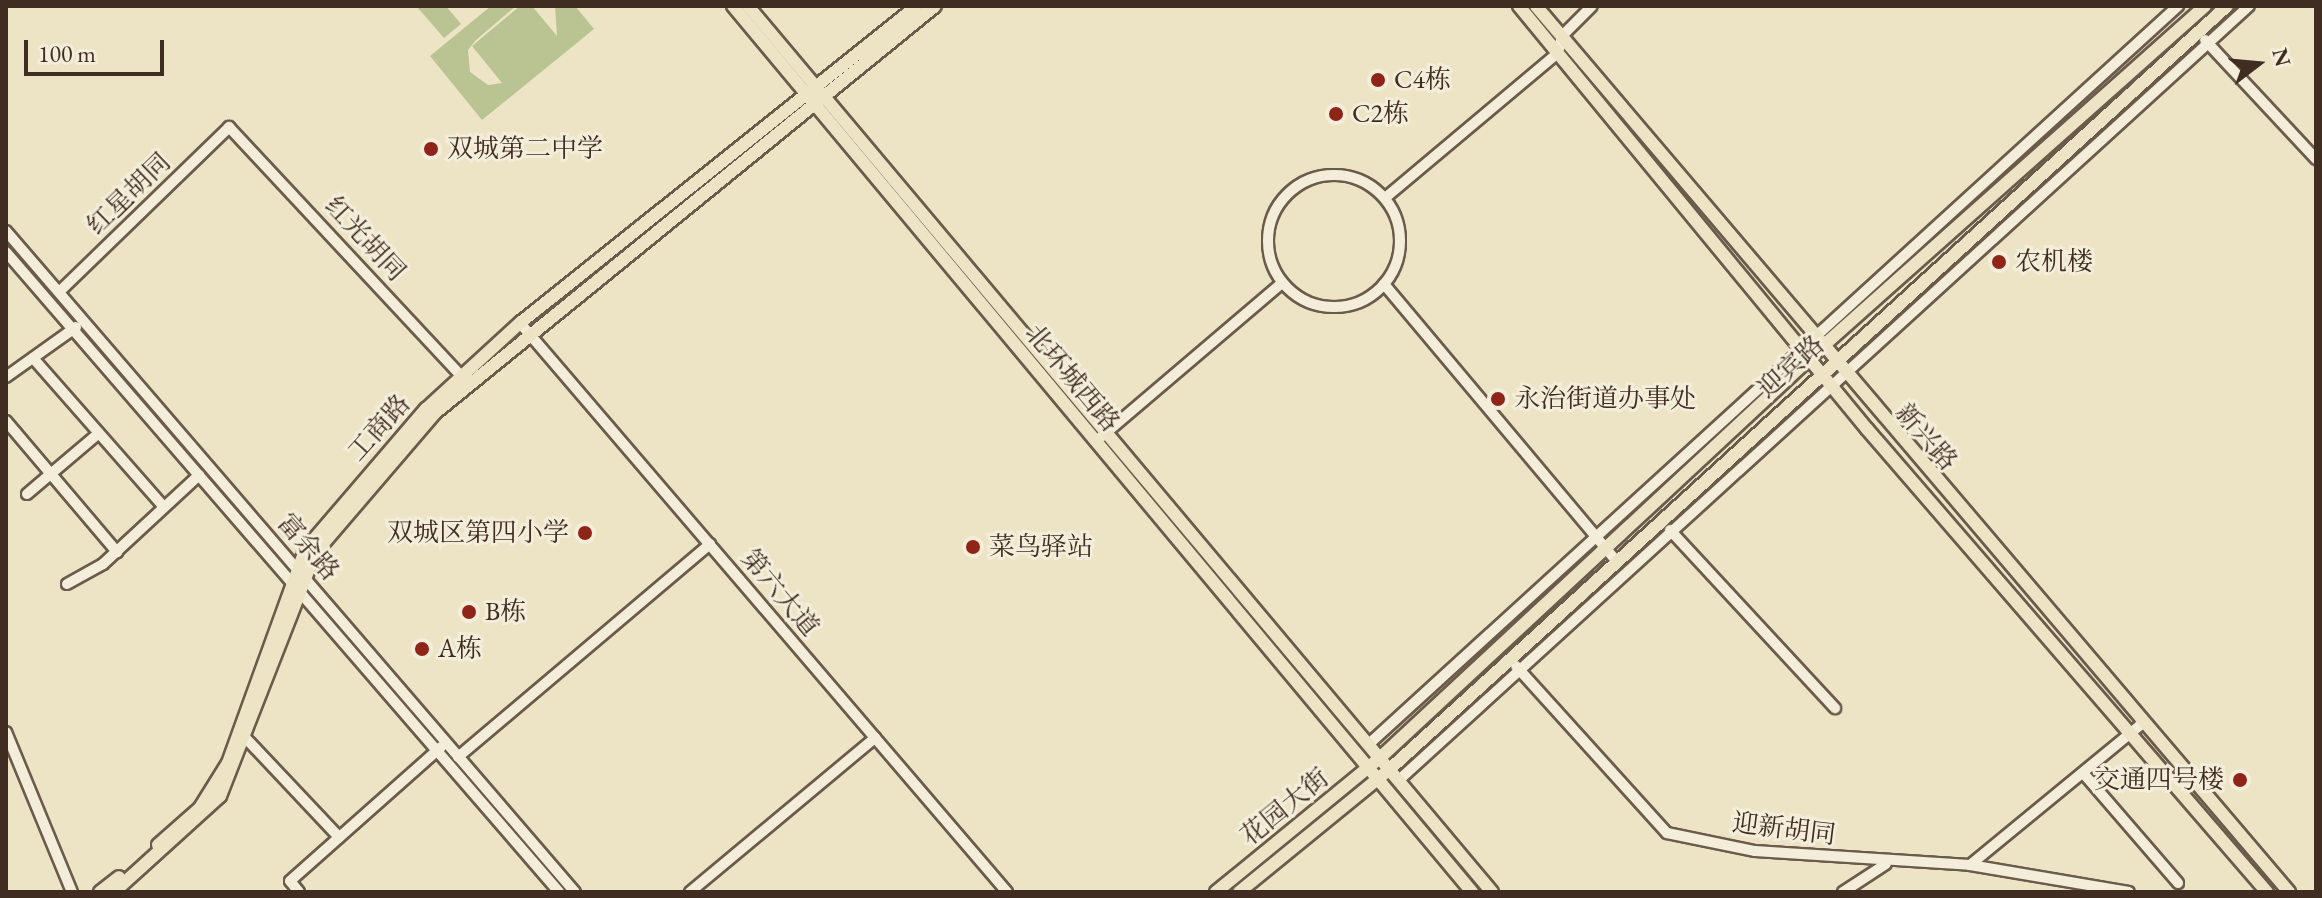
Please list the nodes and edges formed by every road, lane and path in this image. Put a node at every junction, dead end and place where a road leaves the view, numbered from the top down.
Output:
1 (733, 6) edge
2 (748, 6) edge
3 (917, 6) edge
4 (935, 6) edge
5 (1519, 6) edge
6 (1536, 6) edge
7 (1592, 6) edge
8 (2178, 6) edge
9 (2205, 6) edge
10 (2227, 6) edge
11 (2249, 6) edge
12 (2198, 32) junction
13 (2208, 43) junction
14 (1560, 44) junction
15 (813, 92) junction
16 (229, 127) joint
17 (2316, 159) edge
18 (1385, 198) junction
19 (6, 231) edge
20 (6, 252) edge
21 (1282, 283) junction
22 (1384, 284) junction
23 (59, 292) junction
24 (84, 321) junction
25 (524, 327) junction
26 (73, 329) junction
27 (1811, 333) junction
28 (1801, 344) junction
29 (1823, 346) junction
30 (1812, 357) junction
31 (33, 358) junction
32 (1833, 358) junction
33 (1821, 369) junction
34 (1840, 372) junction
35 (6, 377) edge
36 (464, 378) junction
37 (1829, 383) junction
38 (6, 421) edge
39 (99, 433) junction
40 (1102, 437) junction
41 (50, 474) junction
42 (199, 475) junction
43 (27, 494) dead end
44 (162, 505) junction
45 (1654, 522) junction
46 (1668, 532) junction
47 (1597, 537) junction
48 (710, 544) junction
49 (1606, 548) junction
50 (117, 552) junction
51 (1615, 559) junction
52 (302, 574) junction
53 (67, 584) dead end
54 (297, 589) junction
55 (1510, 658) junction
56 (1519, 669) junction
57 (1835, 708) dead end
58 (2144, 722) junction
59 (6, 732) edge
60 (241, 733) junction
61 (2132, 735) junction
62 (875, 738) junction
63 (446, 743) junction
64 (1370, 743) junction
65 (9, 749) edge
66 (437, 751) junction
67 (458, 757) junction
68 (1381, 757) junction
69 (1391, 768) junction
70 (1374, 773) junction
71 (2084, 774) junction
72 (1400, 779) junction
73 (339, 837) junction
74 (1886, 864) junction
75 (1970, 865) junction
76 (2178, 883) dead end
77 (117, 889) edge
78 (72, 892) edge
79 (100, 892) edge
80 (299, 892) edge
81 (559, 892) edge
82 (575, 892) edge
83 (690, 892) edge
84 (1007, 892) edge
85 (1216, 892) edge
86 (1239, 892) edge
87 (1472, 892) edge
88 (1492, 892) edge
89 (1843, 892) edge
90 (2129, 892) edge
91 (2267, 892) edge
92 (2289, 892) edge

1 - 15 main road, 北环城西路
2 - 15 main road, 北环城西路
3 - 15 main road
4 - 15 main road
5 - 14 main road, 新兴路
6 - 14 main road, 新兴路
7 - 14 street
8 - 27 street
9 - 29 main road, 迎宾路
10 - 12 main road, 迎宾路
11 - 13 street
12 - 13 street
12 - 32 main road, 迎宾路
13 - 17 street
13 - 34 street
14 - 18 street
14 - 27 main road, 新兴路
14 - 28 main road, 新兴路
15 - 25 main road, 工商路
15 - 40 main road, 北环城西路
16 - 23 street, 红星胡同
16 - 36 street, 红光胡同
18 - 21 street
18 - 22 street
19 - 23 street, 富余路
20 - 26 street, 富余路
21 - 22 street
21 - 40 street
22 - 47 street
23 - 24 street, 富余路
24 - 26 street
24 - 52 street, 富余路
25 - 36 main road, 工商路
25 - 48 street, 第六大道
26 - 31 street
26 - 42 street, 富余路
27 - 28 street
27 - 29 main road, 新兴路
28 - 30 main road, 新兴路
28 - 47 street
29 - 30 main road, 迎宾路
29 - 32 main road, 新兴路
30 - 33 main road, 新兴路
30 - 49 main road, 迎宾路
31 - 35 street
31 - 39 street
32 - 33 main road, 迎宾路
32 - 34 main road, 新兴路
33 - 37 main road, 新兴路
33 - 45 main road, 迎宾路
34 - 37 street
34 - 58 main road, 新兴路
36 - 52 main road, 工商路
37 - 46 street
37 - 61 main road, 新兴路
38 - 41 street
39 - 41 street
39 - 44 street
40 - 64 main road, 北环城西路
40 - 70 main road, 北环城西路
41 - 43 street
41 - 50 street
42 - 44 street
42 - 54 street, 富余路
44 - 50 street
45 - 46 street
45 - 51 main road, 迎宾路
46 - 56 street
46 - 57 street
47 - 49 street
47 - 64 street
48 - 62 street, 第六大道
48 - 67 street
49 - 51 street
49 - 68 main road, 迎宾路
50 - 53 street
51 - 55 main road, 迎宾路
52 - 54 main road, 工商路
52 - 63 street, 富余路
54 - 60 main road, 工商路
54 - 66 street, 富余路
55 - 56 street, 迎新胡同
55 - 69 main road, 迎宾路
56 - 72 street
56 - 74 street, 迎新胡同
58 - 61 street
58 - 92 main road, 新兴路
59 - 65 street
60 - 73 street
60 - 77 main road, 工商路
61 - 71 street
61 - 91 main road, 新兴路
62 - 83 street
62 - 84 street, 第六大道
63 - 66 street
63 - 67 street, 富余路
64 - 68 main road, 北环城西路
65 - 78 street
66 - 73 street
66 - 81 street, 富余路
67 - 82 street, 富余路
68 - 69 main road, 北环城西路
68 - 70 main road, 花园大街
69 - 70 main road, 花园大街
69 - 72 main road, 北环城西路
70 - 85 main road, 花园大街
70 - 86 main road, 花园大街
70 - 87 main road, 北环城西路
71 - 75 street
71 - 76 street
72 - 88 main road, 北环城西路
73 - 80 street
74 - 75 street, 迎新胡同
74 - 89 street
75 - 90 street, 迎新胡同
77 - 79 main road, 工商路

